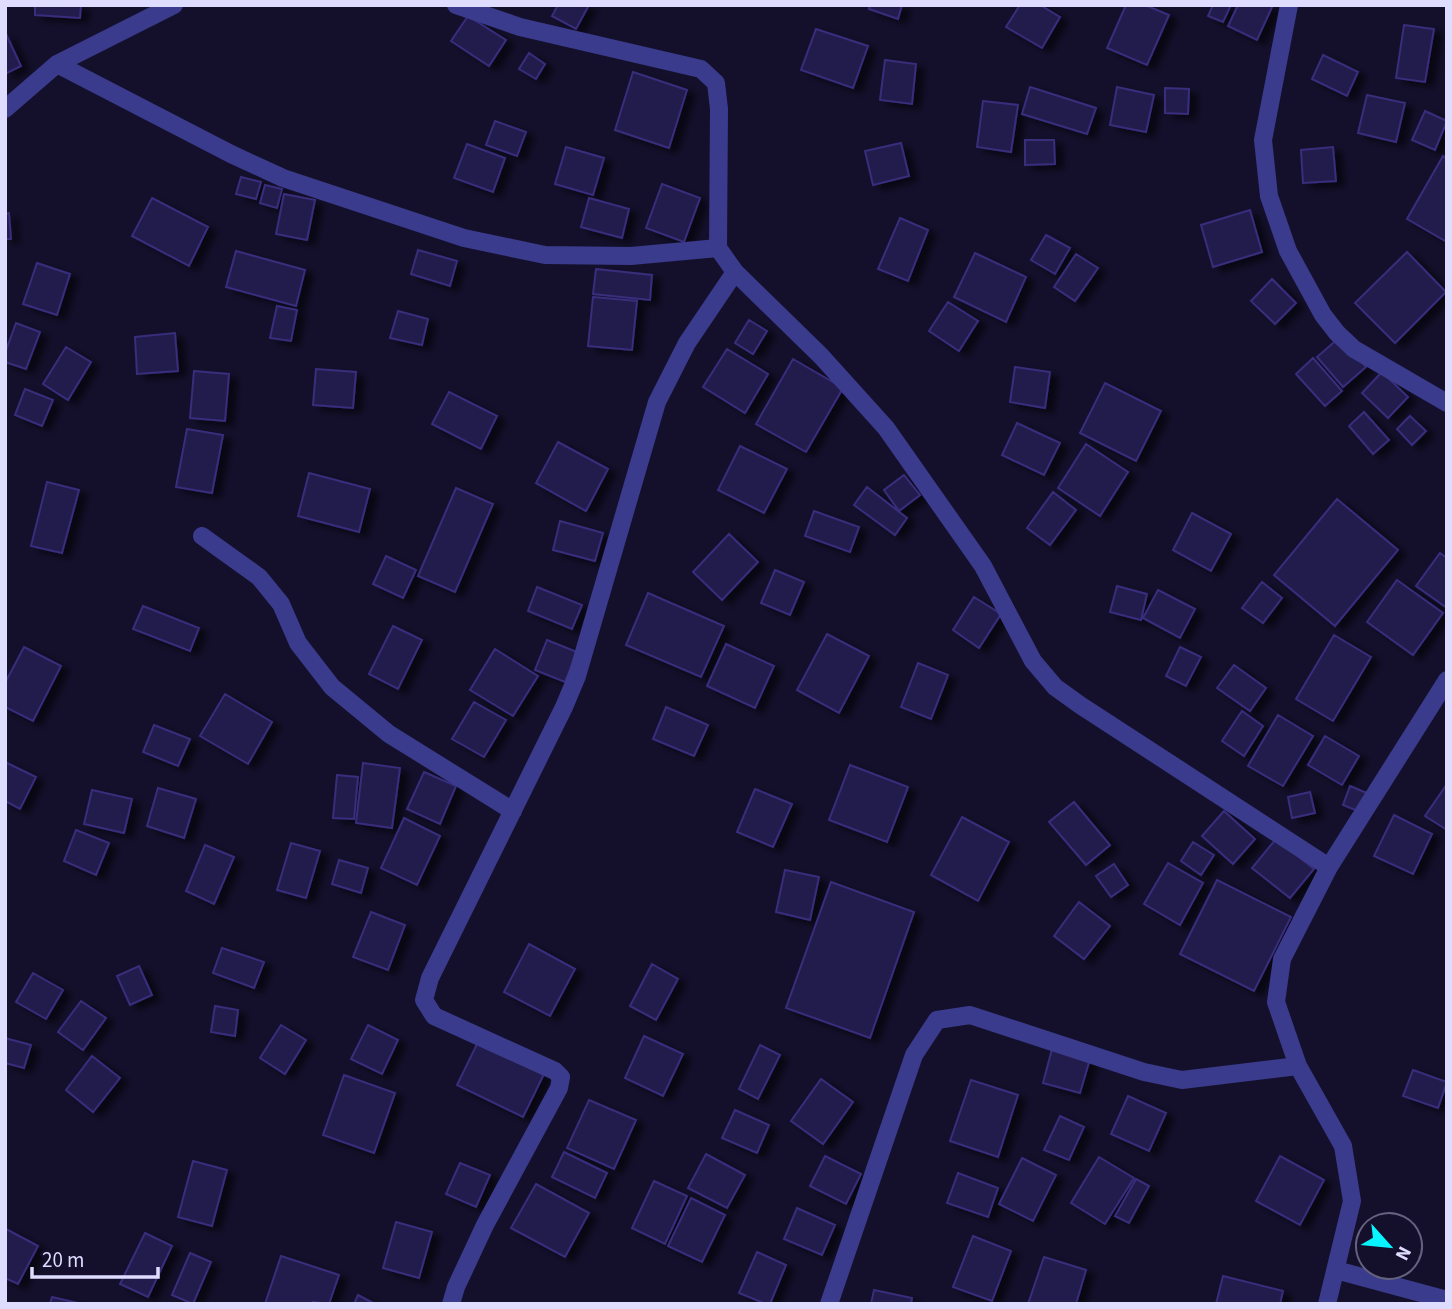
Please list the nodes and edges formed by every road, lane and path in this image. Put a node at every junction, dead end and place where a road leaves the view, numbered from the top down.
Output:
1 (174, 5) edge
2 (456, 5) edge
3 (1289, 5) edge
4 (57, 64) junction
5 (5, 109) edge
6 (718, 248) junction
7 (735, 272) junction
8 (1447, 403) edge
9 (202, 536) dead end
10 (1447, 681) edge
11 (513, 811) junction
12 (1329, 867) junction
13 (1298, 1066) junction
14 (1336, 1270) junction
15 (1447, 1300) edge
16 (450, 1304) edge
17 (829, 1304) edge
18 (1326, 1304) edge

1 - 4 street
2 - 6 street
3 - 8 street
4 - 5 street
4 - 6 street
6 - 7 street
7 - 11 street
7 - 12 street
9 - 11 street
10 - 12 street
11 - 16 street
12 - 13 street
13 - 14 street
13 - 17 street
14 - 15 street
14 - 18 street

